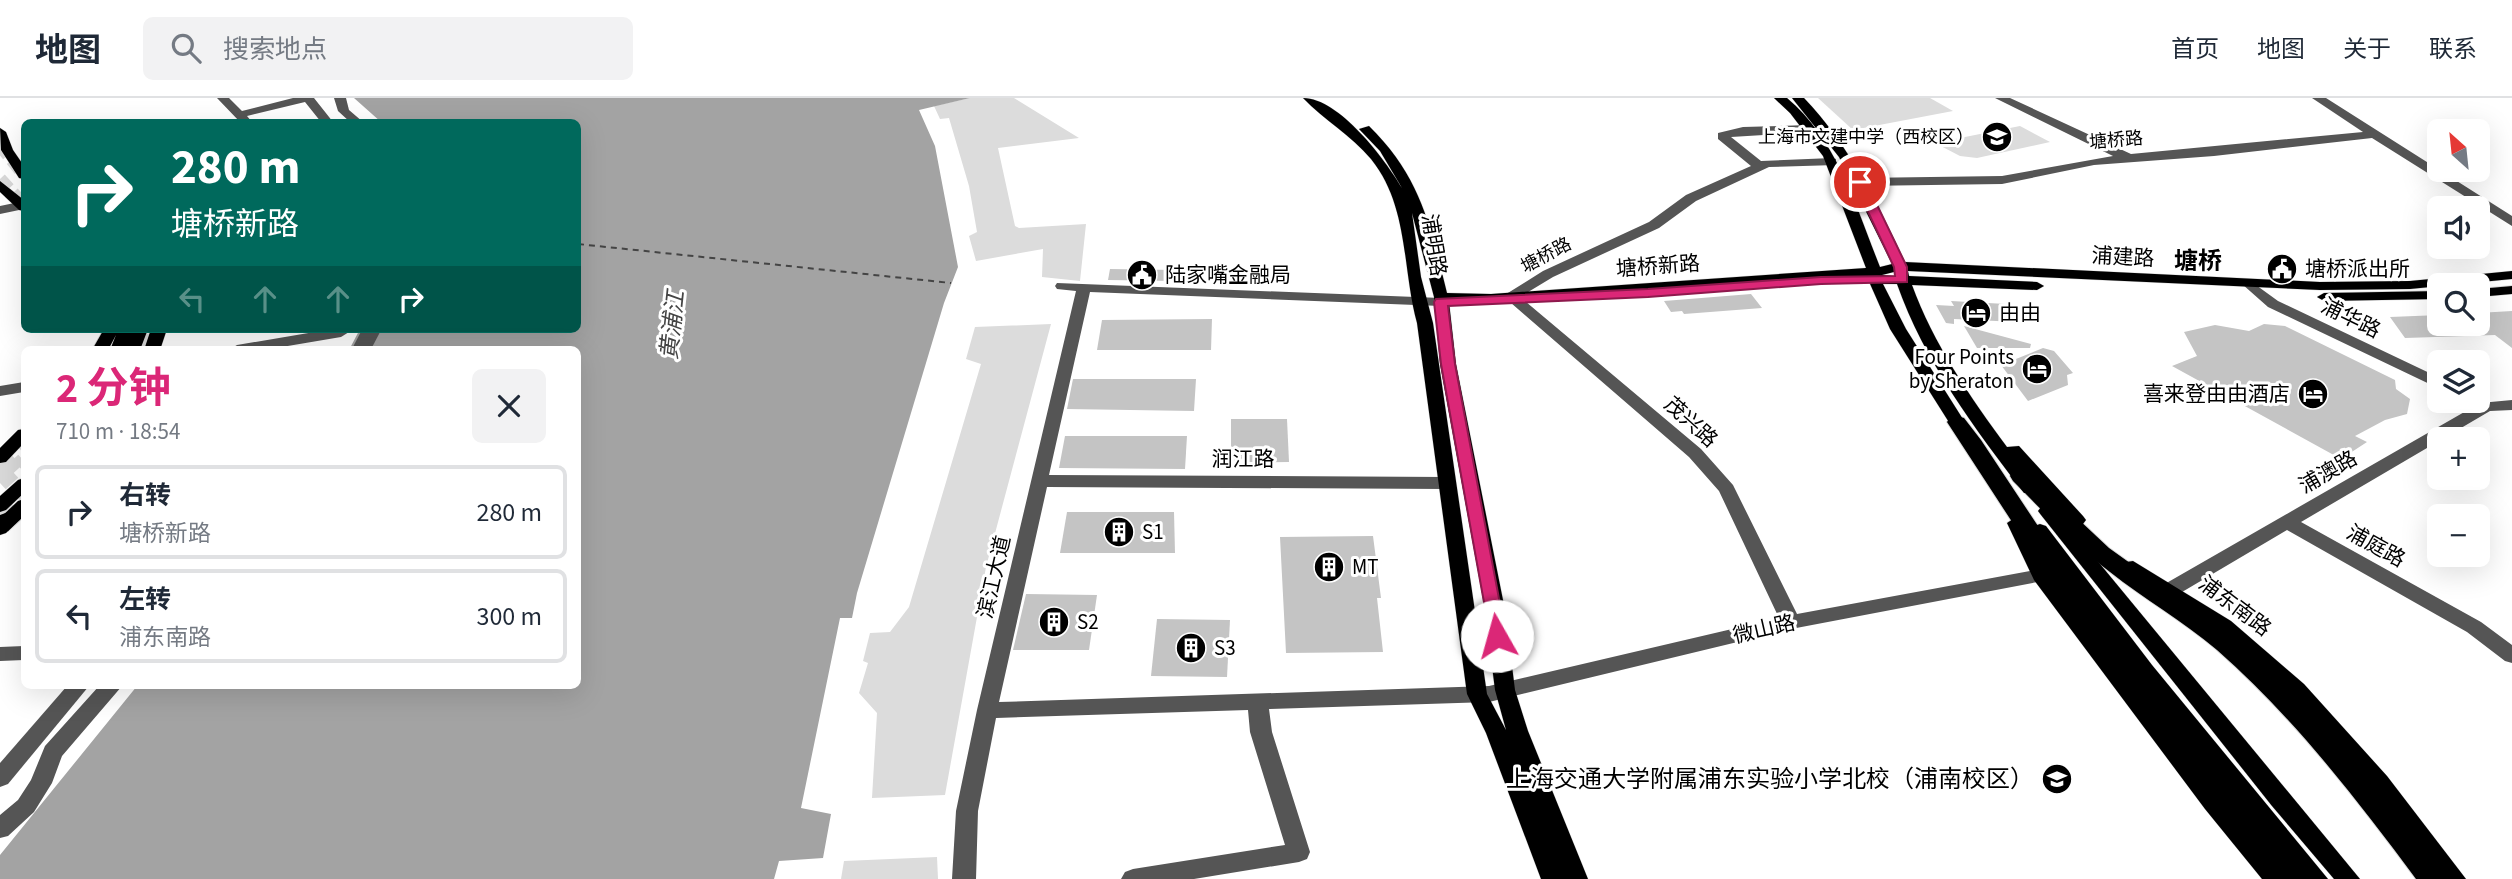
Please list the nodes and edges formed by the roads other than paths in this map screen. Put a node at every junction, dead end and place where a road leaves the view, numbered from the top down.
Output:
1 (223, 98) edge
2 (307, 98) edge
3 (340, 98) edge
4 (1309, 98) edge
5 (1327, 98) edge
6 (1780, 98) edge
7 (1798, 98) edge
8 (2001, 98) edge
9 (2318, 98) edge
10 (242, 119) edge
11 (324, 119) edge
12 (353, 119) edge
13 (1809, 129) junction
14 (0, 132) edge
15 (2376, 134) junction
16 (2128, 158) junction
17 (1832, 162) junction
18 (1760, 167) junction
19 (21, 170) edge
20 (1860, 182) junction
21 (0, 185) edge
22 (21, 204) edge
23 (21, 206) edge
24 (0, 210) edge
25 (2512, 222) edge
26 (1902, 273) junction
27 (2512, 275) edge
28 (1874, 276) junction
29 (1062, 286) dead end
30 (1084, 287) junction
31 (2254, 289) junction
32 (2512, 290) edge
33 (2490, 292) edge
34 (2427, 295) edge
35 (1511, 298) junction
36 (1418, 299) junction
37 (1441, 299) junction
38 (331, 333) edge
39 (259, 346) edge
40 (2427, 378) edge
41 (21, 388) edge
42 (0, 391) edge
43 (1963, 397) junction
44 (2490, 404) edge
45 (2512, 405) edge
46 (2465, 413) edge
47 (1957, 422) junction
48 (21, 437) edge
49 (0, 458) edge
50 (21, 474) edge
51 (2020, 476) junction
52 (1040, 481) junction
53 (1446, 483) junction
54 (21, 490) edge
55 (0, 493) edge
56 (7, 517) edge
57 (2287, 522) junction
58 (2041, 575) junction
59 (2171, 590) junction
60 (1791, 622) junction
61 (21, 653) edge
62 (0, 654) edge
63 (2512, 656) edge
64 (76, 689) edge
65 (110, 689) edge
66 (1490, 693) junction
67 (1258, 701) junction
68 (987, 710) junction
69 (0, 779) edge
70 (0, 829) edge
71 (964, 879) edge
72 (1133, 879) edge
73 (1553, 879) edge
74 (1576, 879) edge
75 (2276, 879) edge
76 (2294, 879) edge
77 (2316, 879) edge
78 (2348, 879) edge
79 (2432, 879) edge
80 (2454, 879) edge

1 - 10 street
2 - 10 street
2 - 11 street
3 - 12 street
4 - 36 main road, 浦明路
5 - 37 main road, 浦明路
6 - 13 main road
7 - 20 main road, 浦东南路
8 - 16 street
9 - 15 street
13 - 17 main road
13 - 18 street
14 - 19 main road
15 - 16 street, 塘桥路
15 - 25 street
16 - 20 street, 塘桥路
17 - 18 street, 塘桥路
17 - 28 main road
18 - 35 street, 塘桥路
20 - 26 main road, 浦东南路
21 - 22 main road
23 - 24 street
26 - 28 main road, 塘桥新路
26 - 31 main road, 浦建路
26 - 43 main road, 浦东南路
27 - 31 main road, 浦建路
28 - 35 main road, 塘桥新路
28 - 47 main road
29 - 30 street, 塘桥新路
30 - 36 street, 塘桥新路
30 - 52 street, 滨江大道
31 - 34 main road, 浦建路
31 - 40 street, 浦华路
32 - 33 main road
35 - 37 main road, 塘桥新路
35 - 60 street, 茂兴路
36 - 37 street, 塘桥新路
36 - 53 main road, 浦明路
37 - 66 main road, 浦明路
38 - 39 street
41 - 42 street
43 - 51 main road, 浦东南路
43 - 59 main road, 浦东南路
44 - 45 street, 浦澳路
46 - 57 street, 浦澳路
47 - 58 main road
47 - 76 highway
47 - 77 main road
48 - 49 main road
50 - 55 main road
51 - 78 main road, 浦东南路
51 - 79 highway
52 - 53 street, 润江路
52 - 68 street, 滨江大道
53 - 66 main road, 浦明路
54 - 56 main road
57 - 59 street, 浦澳路
57 - 63 street, 浦庭路
58 - 60 street, 微山路
58 - 75 main road
59 - 80 main road, 浦东南路
60 - 66 street, 微山路
61 - 62 street
64 - 69 street
65 - 70 street
66 - 67 street, 微山路
66 - 73 main road, 浦明路
66 - 74 main road, 浦明路
67 - 68 street, 微山路
67 - 72 street
68 - 71 street, 滨江大道

